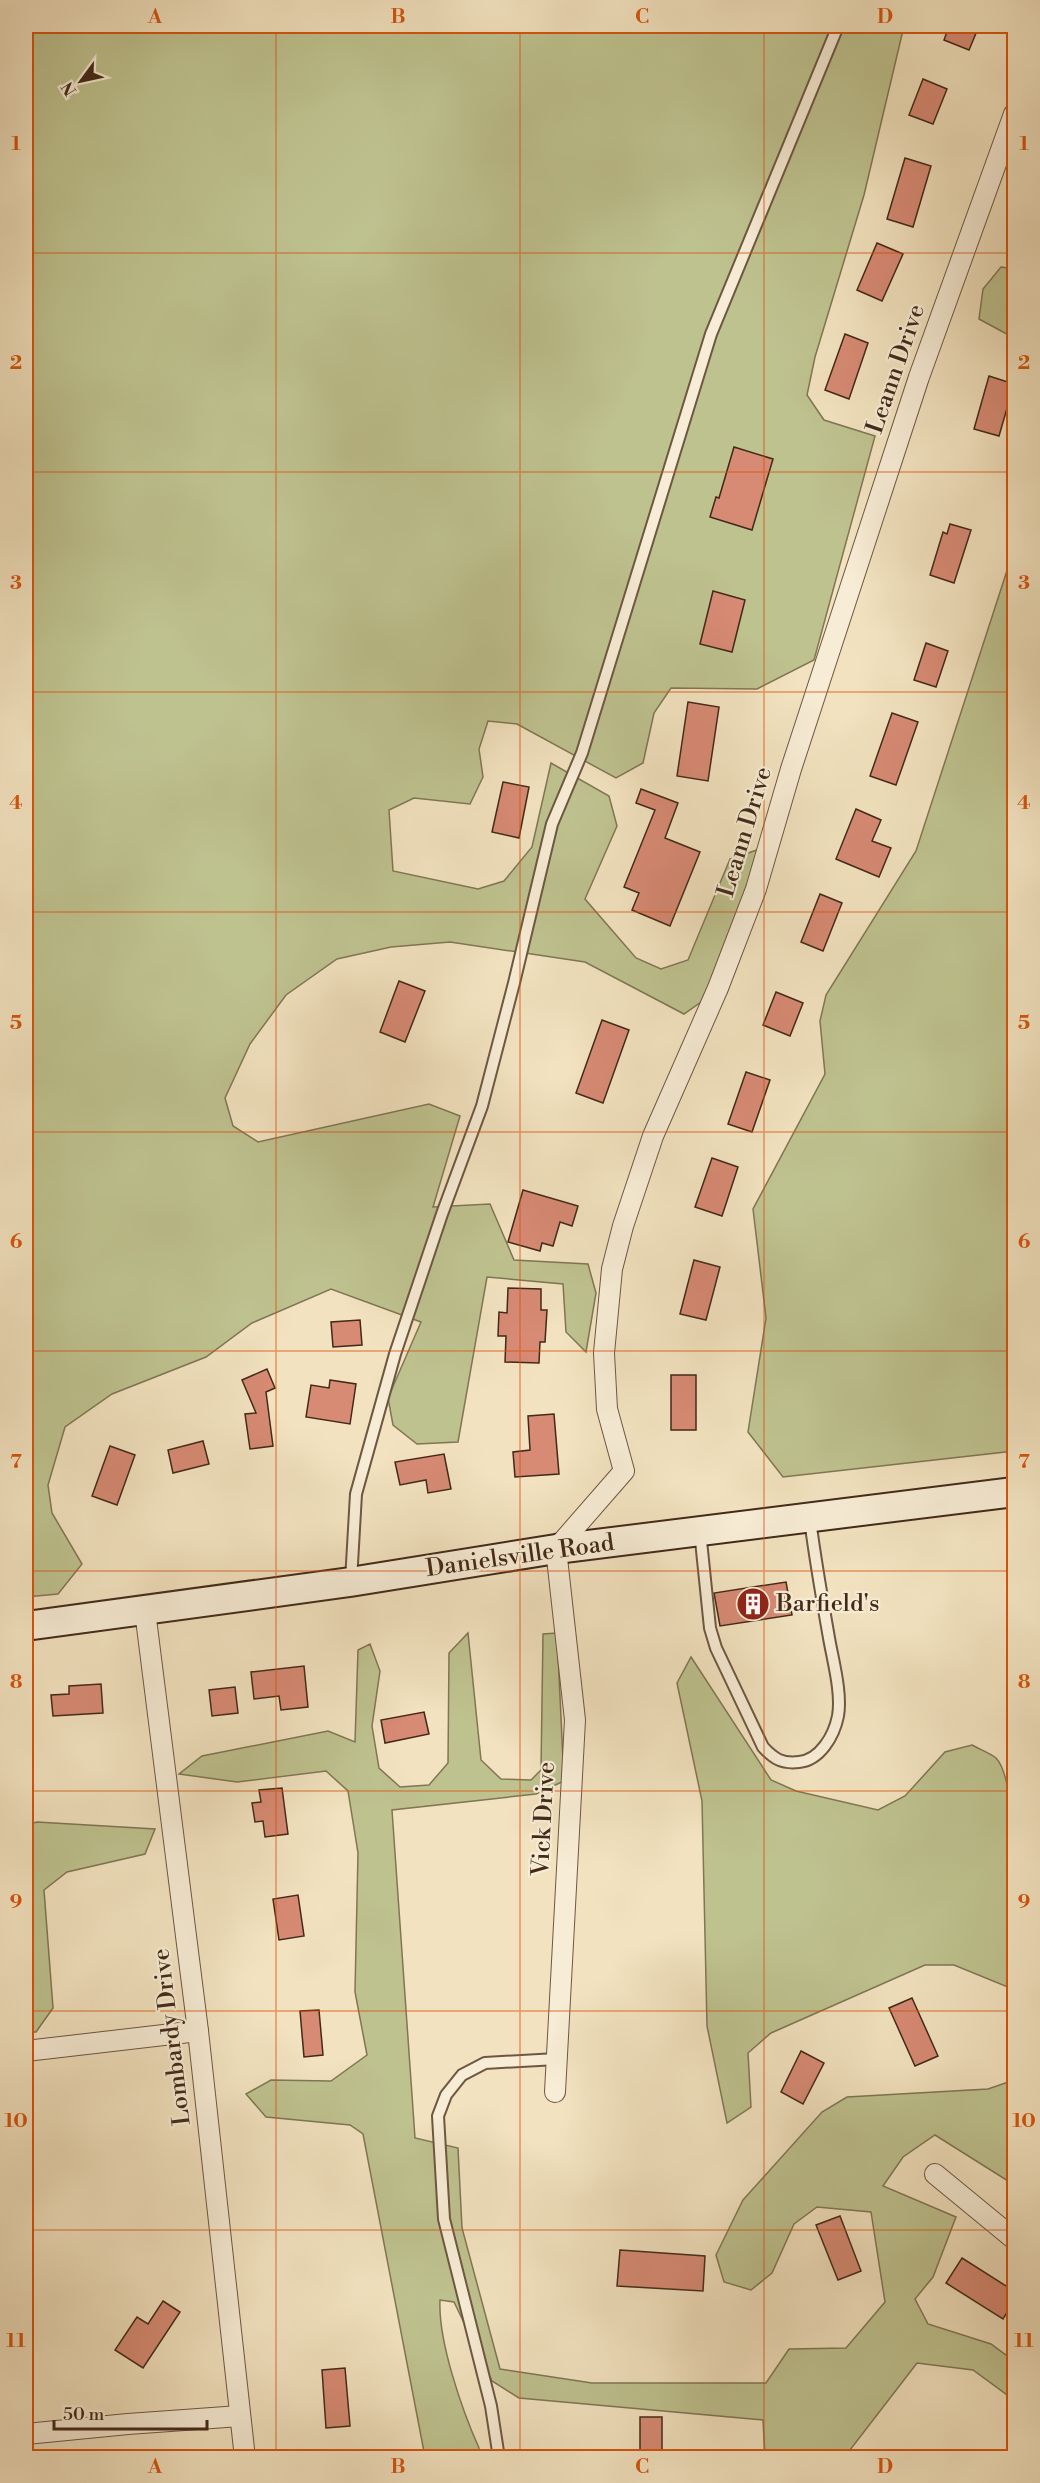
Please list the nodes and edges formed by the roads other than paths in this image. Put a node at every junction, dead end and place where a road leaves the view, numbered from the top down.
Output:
1 (838, 26) edge
2 (1014, 114) edge
3 (1014, 1492) edge
4 (809, 1518) junction
5 (700, 1531) junction
6 (556, 1549) junction
7 (351, 1582) junction
8 (145, 1611) junction
9 (26, 1626) edge
10 (198, 2031) junction
11 (26, 2051) edge
12 (557, 2059) junction
13 (555, 2092) dead end
14 (935, 2174) dead end
15 (1014, 2239) edge
16 (240, 2416) junction
17 (26, 2434) edge
18 (244, 2457) edge
19 (499, 2457) edge

1 - 7 lane
2 - 6 street, Leann Drive
3 - 4 main road, Danielsville Road
4 - 5 main road, Danielsville Road
4 - 5 lane
5 - 6 main road, Danielsville Road
6 - 7 main road, Danielsville Road
6 - 12 street, Vick Drive
7 - 8 main road, Danielsville Road
8 - 9 main road, Danielsville Road
8 - 10 street, Lombardy Drive
10 - 11 street
10 - 16 street, Lombardy Drive
12 - 13 street, Vick Drive
12 - 19 lane
14 - 15 street
16 - 17 street
16 - 18 street, Lombardy Drive

